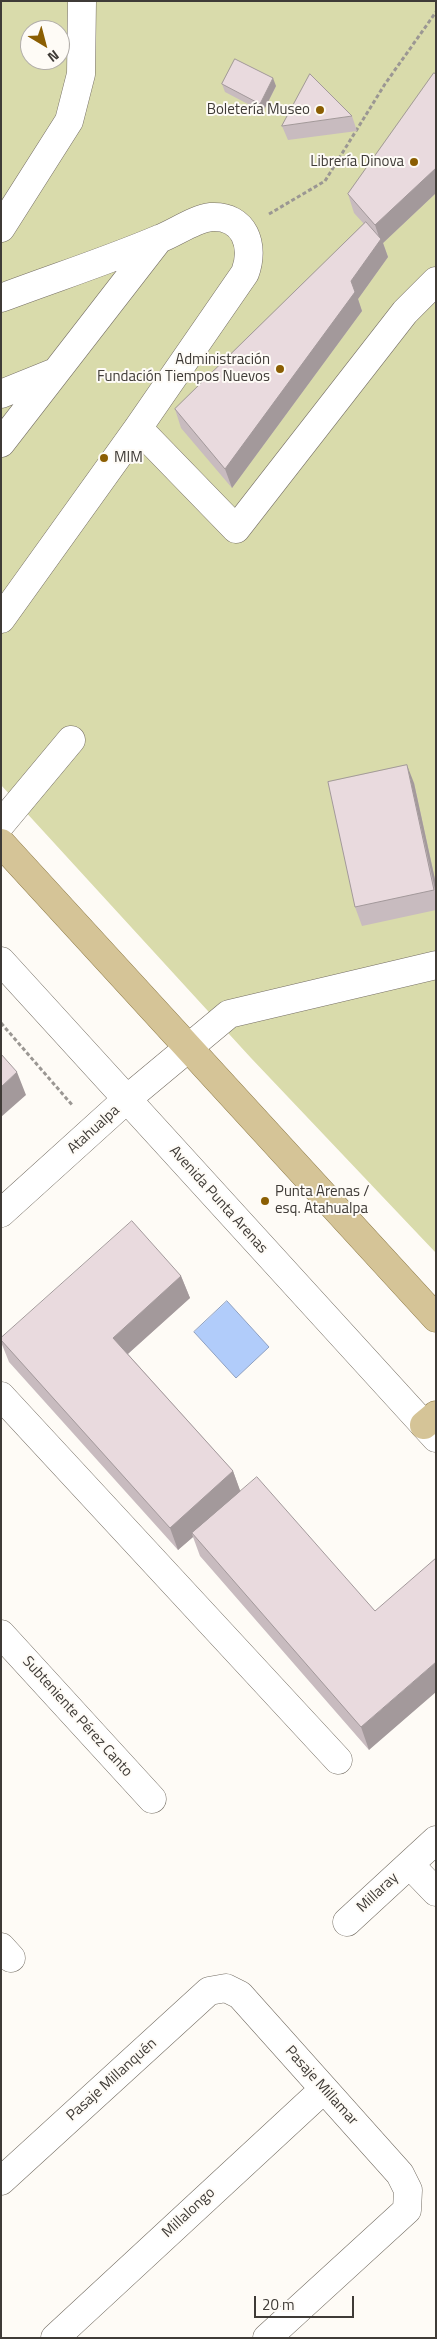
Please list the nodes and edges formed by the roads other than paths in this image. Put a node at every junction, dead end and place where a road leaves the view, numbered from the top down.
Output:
1 (82, 1) edge
2 (1, 228) edge
3 (159, 239) junction
4 (436, 281) edge
5 (1, 298) edge
6 (54, 374) junction
7 (1, 394) edge
8 (138, 428) junction
9 (1, 443) edge
10 (1, 619) edge
11 (71, 740) dead end
12 (1, 824) edge
13 (1, 844) edge
14 (1, 961) edge
15 (436, 964) edge
16 (187, 1048) junction
17 (127, 1099) junction
18 (1, 1212) edge
19 (436, 1318) edge
20 (1, 1396) edge
21 (432, 1426) edge
22 (1, 1634) edge
23 (338, 1760) dead end
24 (152, 1800) dead end
25 (436, 1840) edge
26 (410, 1864) junction
27 (436, 1892) edge
28 (347, 1922) dead end
29 (226, 1988) joint
30 (324, 2089) junction
31 (1, 2181) edge
32 (55, 2338) edge
33 (267, 2338) edge

1 - 2 street
3 - 5 street
3 - 6 street
3 - 8 street
4 - 8 street
6 - 7 street
6 - 9 street
8 - 10 street
11 - 12 street
13 - 16 main road
14 - 17 street, Avenida Punta Arenas
15 - 16 street, Atahualpa
16 - 17 street, Atahualpa
16 - 19 main road
17 - 18 street, Atahualpa
17 - 21 street, Avenida Punta Arenas
20 - 23 street
22 - 24 street, Subteniente Pérez Canto
25 - 26 street, Millaray
26 - 27 street, Millaray
26 - 28 street, Millaray
29 - 30 street, Pasaje Millamar
29 - 31 street, Pasaje Millanquén
30 - 32 street, Millalongo
30 - 33 street, Pasaje Millamar

